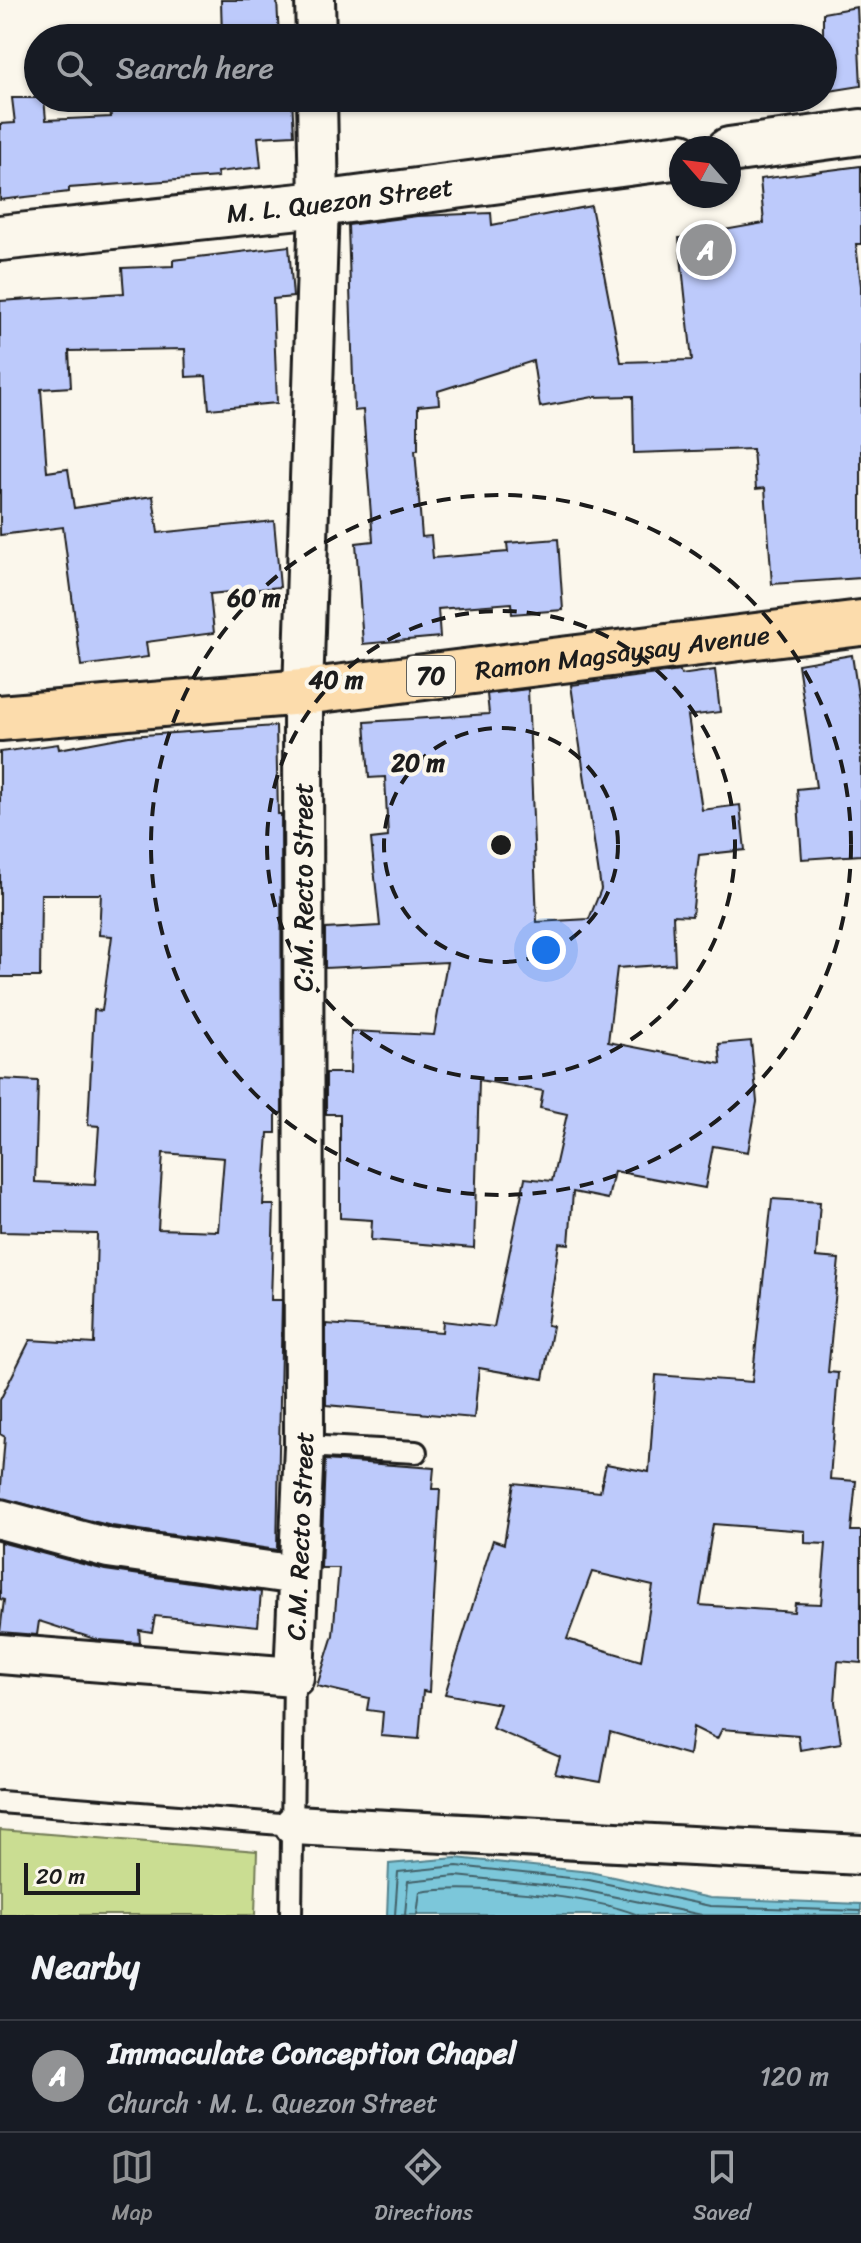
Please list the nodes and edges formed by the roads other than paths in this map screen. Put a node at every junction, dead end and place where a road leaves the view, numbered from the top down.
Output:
1 (315, 0) edge
2 (316, 24) edge
3 (317, 112) edge
4 (861, 132) edge
5 (741, 148) edge
6 (669, 158) edge
7 (319, 204) junction
8 (0, 238) edge
9 (861, 623) edge
10 (303, 692) junction
11 (0, 718) edge
12 (304, 1446) junction
13 (416, 1452) dead end
14 (0, 1519) edge
15 (297, 1575) junction
16 (0, 1654) edge
17 (294, 1677) junction
18 (0, 1802) edge
19 (294, 1825) junction
20 (861, 1855) edge
21 (291, 1915) edge

1 - 2 street
3 - 7 street, C.M. Recto Street
4 - 5 street
6 - 7 street, M. L. Quezon Street
7 - 8 street, M. L. Quezon Street
7 - 10 street, C.M. Recto Street
9 - 10 main road, Ramon Magsaysay Avenue / 70
10 - 11 main road, Ramon Magsaysay Avenue / 70
10 - 12 street, C.M. Recto Street
12 - 13 lane
12 - 15 street, C.M. Recto Street
14 - 15 street
15 - 17 street, C.M. Recto Street
16 - 17 street
17 - 19 lane
18 - 19 lane
19 - 20 street
19 - 21 lane

